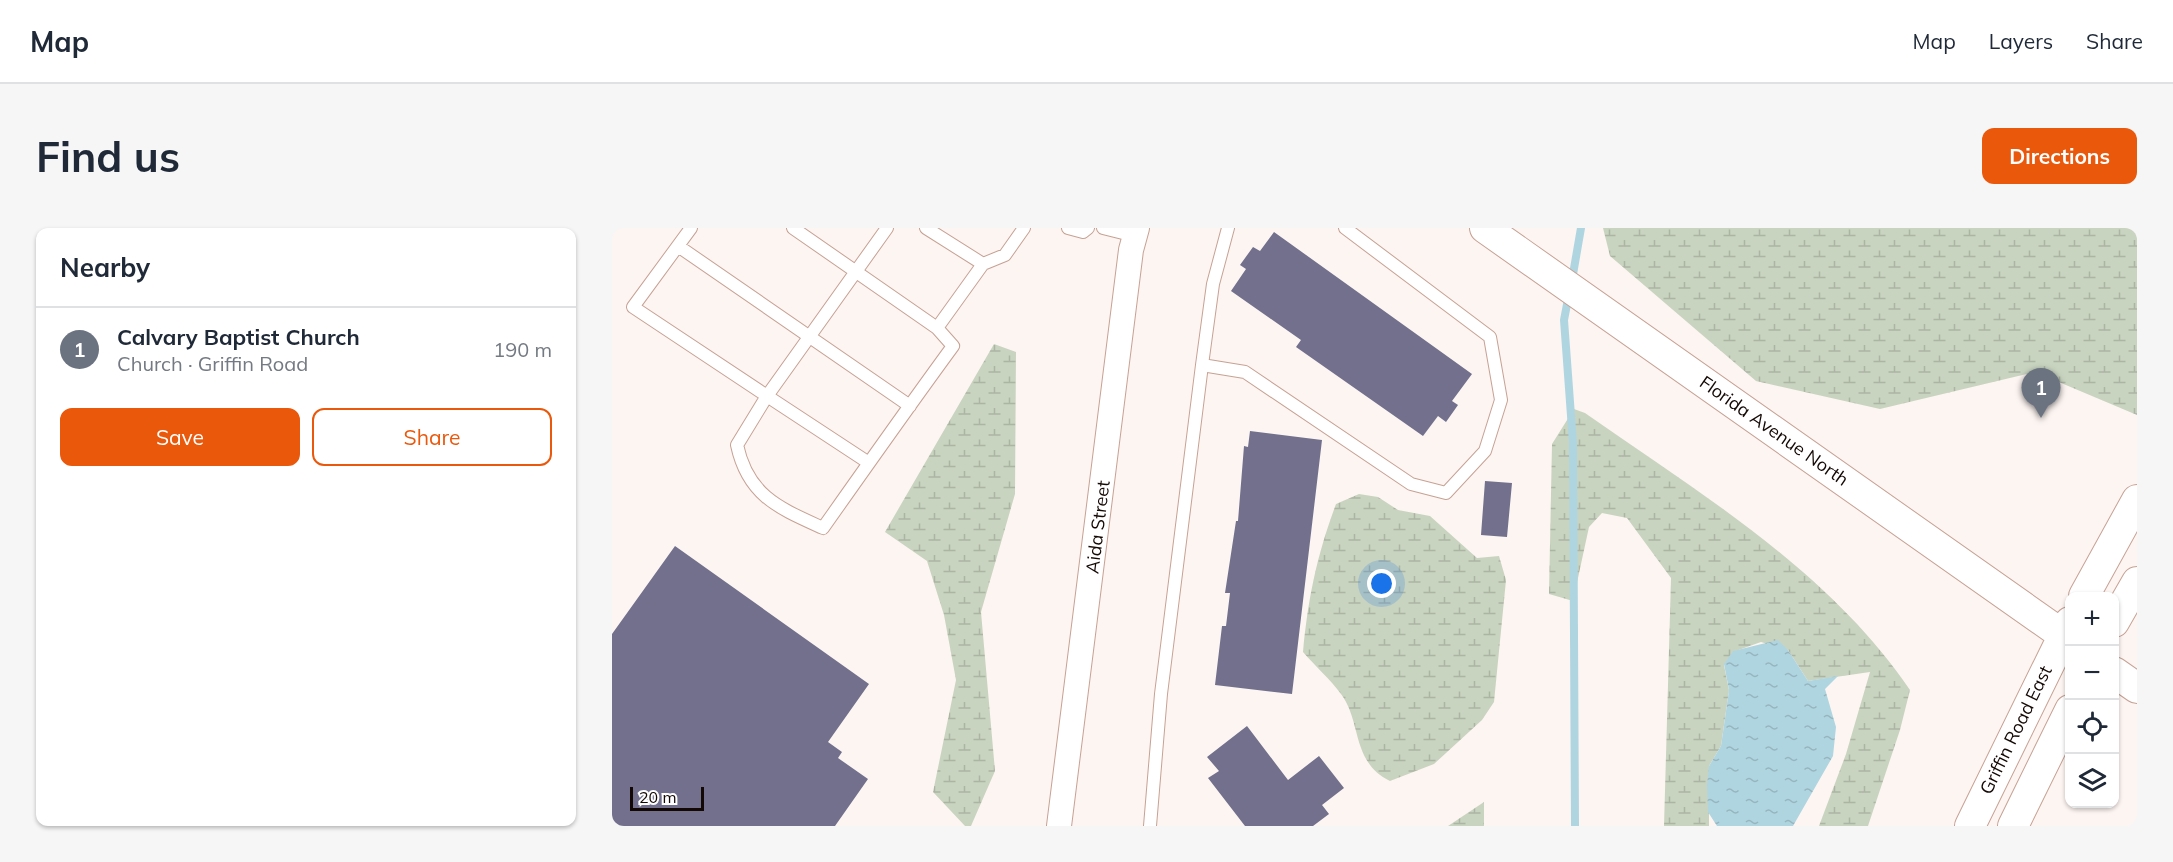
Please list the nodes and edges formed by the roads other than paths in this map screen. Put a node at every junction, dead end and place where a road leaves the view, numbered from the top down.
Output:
1 (691, 228) edge
2 (793, 228) edge
3 (887, 228) edge
4 (926, 228) edge
5 (1024, 228) edge
6 (1068, 228) edge
7 (1088, 228) edge
8 (1103, 228) edge
9 (1228, 228) edge
10 (1345, 228) edge
11 (1485, 228) edge
12 (1136, 232) edge
13 (678, 246) junction
14 (983, 264) junction
15 (857, 270) junction
16 (937, 328) junction
17 (809, 337) junction
18 (1202, 365) junction
19 (766, 396) junction
20 (910, 406) junction
21 (869, 463) junction
22 (2137, 500) edge
23 (2137, 582) edge
24 (2087, 592) edge
25 (2119, 615) edge
26 (2065, 631) edge
27 (2065, 636) edge
28 (2119, 675) edge
29 (2137, 688) edge
30 (2065, 720) edge
31 (1059, 826) edge
32 (1150, 826) edge
33 (1970, 826) edge
34 (2013, 826) edge

1 - 13 lane
2 - 15 lane
3 - 15 lane
4 - 14 lane
5 - 14 lane
6 - 7 lane
8 - 12 lane
9 - 18 lane
10 - 18 lane
11 - 26 street, Florida Avenue North
12 - 31 street, Aida Street
13 - 17 lane
13 - 19 lane
14 - 16 lane
15 - 16 lane
15 - 17 lane
16 - 20 lane
17 - 19 lane
17 - 20 lane
18 - 32 lane
19 - 21 lane
19 - 21 lane
20 - 21 lane
22 - 24 street
23 - 25 street
27 - 33 street, Griffin Road East
28 - 29 street
30 - 34 street

